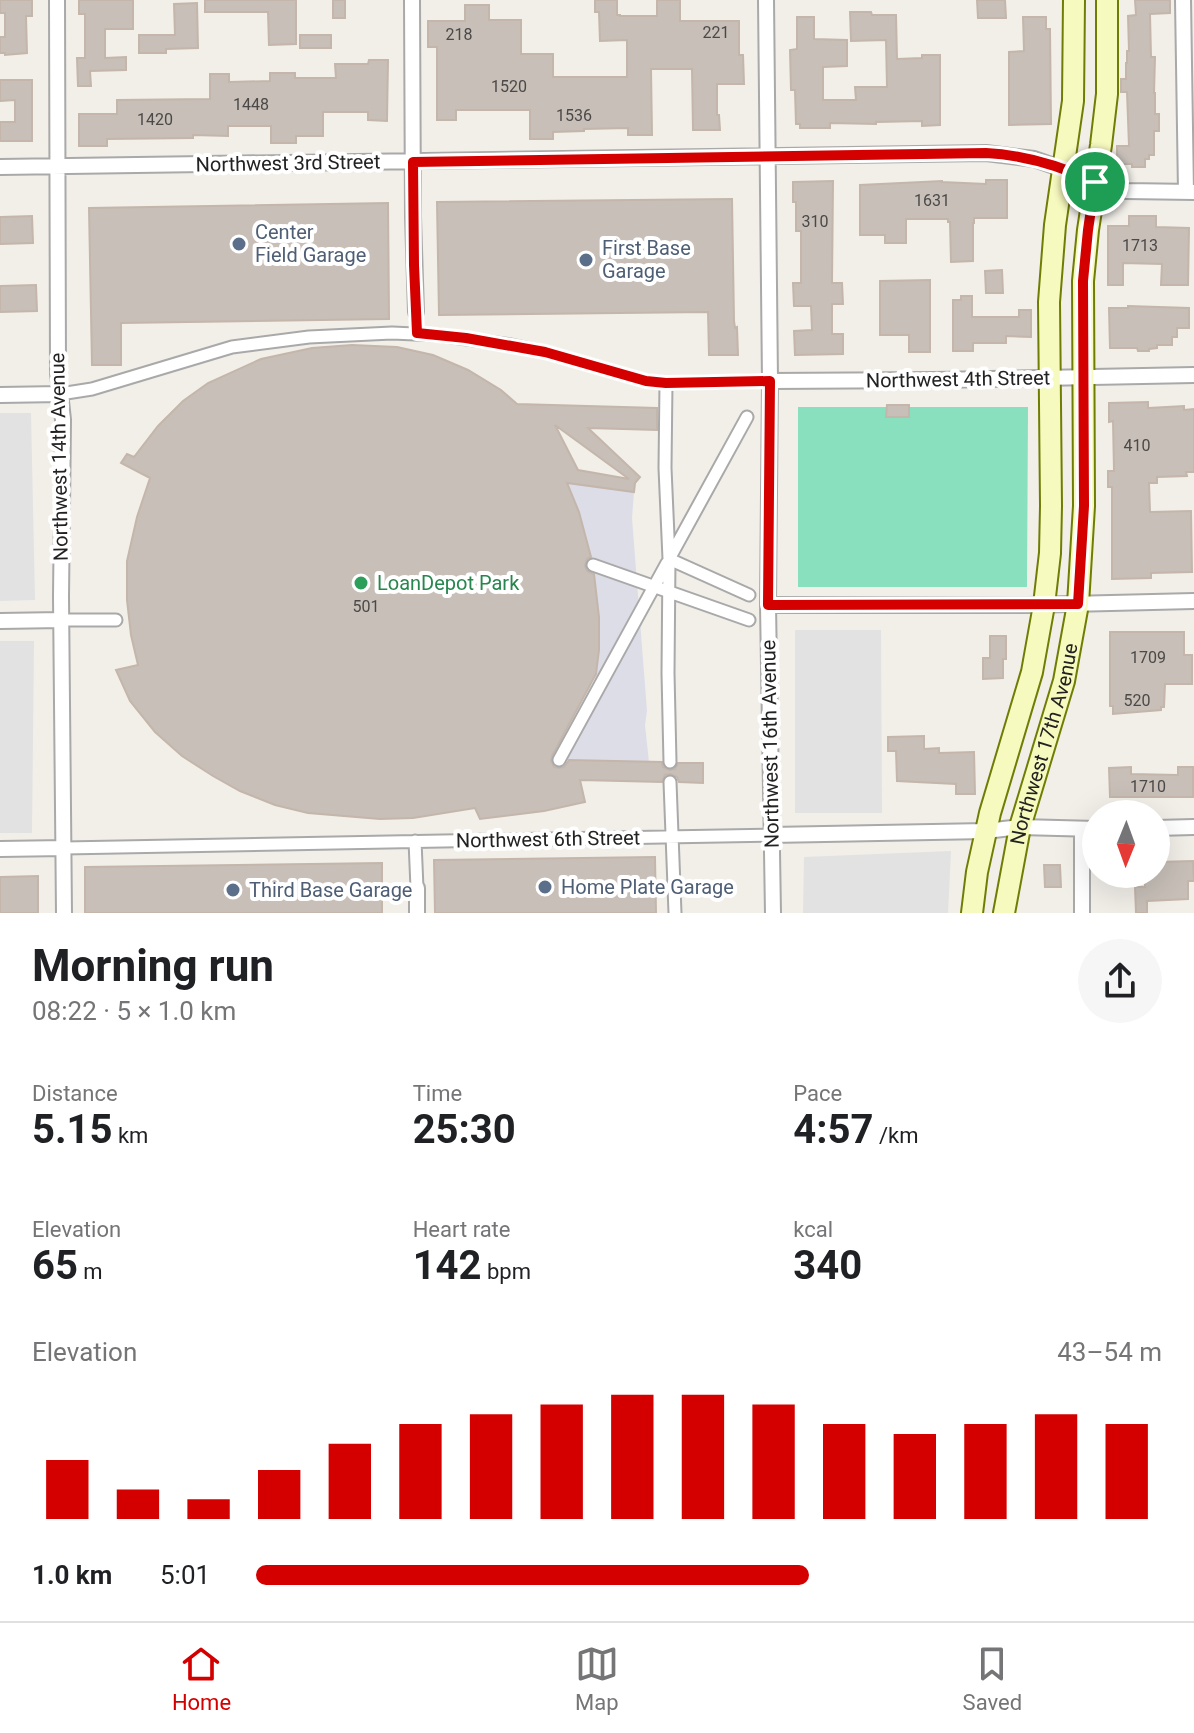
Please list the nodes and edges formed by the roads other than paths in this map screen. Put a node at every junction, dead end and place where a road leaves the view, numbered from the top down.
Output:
1 (57, 0) edge
2 (412, 0) edge
3 (766, 0) edge
4 (1074, 0) edge
5 (1107, 0) edge
6 (1183, 0) edge
7 (768, 157) junction
8 (413, 162) junction
9 (58, 166) junction
10 (0, 167) edge
11 (1065, 168) junction
12 (1095, 182) junction
13 (1190, 192) edge
14 (416, 312) joint
15 (417, 333) junction
16 (1194, 375) edge
17 (1083, 377) junction
18 (1049, 378) junction
19 (770, 381) junction
20 (666, 383) junction
21 (60, 394) junction
22 (0, 395) edge
23 (747, 417) dead end
24 (669, 559) junction
25 (593, 565) dead end
26 (653, 587) junction
27 (668, 592) junction
28 (749, 595) dead end
29 (1194, 601) edge
30 (1078, 604) junction
31 (768, 605) junction
32 (1044, 605) junction
33 (61, 620) junction
34 (116, 620) dead end
35 (749, 620) dead end
36 (0, 621) edge
37 (559, 760) dead end
38 (670, 762) dead end
39 (670, 782) dead end
40 (1020, 827) junction
41 (1194, 827) edge
42 (1170, 828) edge
43 (1082, 829) edge
44 (986, 831) junction
45 (771, 835) junction
46 (671, 837) junction
47 (415, 841) junction
48 (64, 848) junction
49 (0, 849) edge
50 (417, 888) joint
51 (1084, 888) edge
52 (64, 913) edge
53 (417, 913) edge
54 (675, 913) edge
55 (773, 913) edge
56 (972, 913) edge
57 (1004, 913) edge
58 (1082, 913) edge

1 - 9 street, Northwest 14th Avenue
2 - 8 street
3 - 7 street, Northwest 16th Avenue
4 - 11 main road, Northwest 17th Avenue
5 - 12 main road, Northwest 17th Avenue
6 - 13 street
7 - 8 street, Northwest 3rd Street
7 - 11 street, Northwest 3rd Street
7 - 19 street, Northwest 16th Avenue
8 - 9 street, Northwest 3rd Street
8 - 14 street
9 - 10 street, Northwest 3rd Street
9 - 21 street, Northwest 14th Avenue
11 - 12 street, Northwest 3rd Street
11 - 18 main road, Northwest 17th Avenue
12 - 13 street, Northwest 3rd Street
12 - 17 main road, Northwest 17th Avenue
14 - 15 street
15 - 20 street
15 - 21 street
16 - 17 street, Northwest 4th Street
17 - 18 street, Northwest 4th Street
17 - 30 main road, Northwest 17th Avenue
18 - 19 street, Northwest 4th Street
18 - 32 main road, Northwest 17th Avenue
19 - 20 street
19 - 31 street, Northwest 16th Avenue
20 - 24 street
21 - 22 street
21 - 33 street, Northwest 14th Avenue
23 - 24 street
24 - 26 street
24 - 27 street
24 - 28 street
25 - 26 street
26 - 27 street
26 - 37 street
27 - 35 street
27 - 38 street
29 - 30 street
30 - 32 street
30 - 40 main road, Northwest 17th Avenue
31 - 32 street
31 - 45 street, Northwest 16th Avenue
32 - 44 main road, Northwest 17th Avenue
33 - 34 street
33 - 36 street
33 - 48 street, Northwest 14th Avenue
39 - 46 street
40 - 43 street, Northwest 6th Street
40 - 44 street, Northwest 6th Street
40 - 57 main road, Northwest 17th Avenue
41 - 42 street
44 - 45 street, Northwest 6th Street
44 - 56 main road, Northwest 17th Avenue
45 - 46 street, Northwest 6th Street
45 - 55 street, Northwest 16th Avenue
46 - 47 street, Northwest 6th Street
46 - 54 street
47 - 48 street, Northwest 6th Street
47 - 50 street
48 - 49 street, Northwest 6th Street
48 - 52 street, Northwest 14th Avenue
50 - 53 street
51 - 58 street

